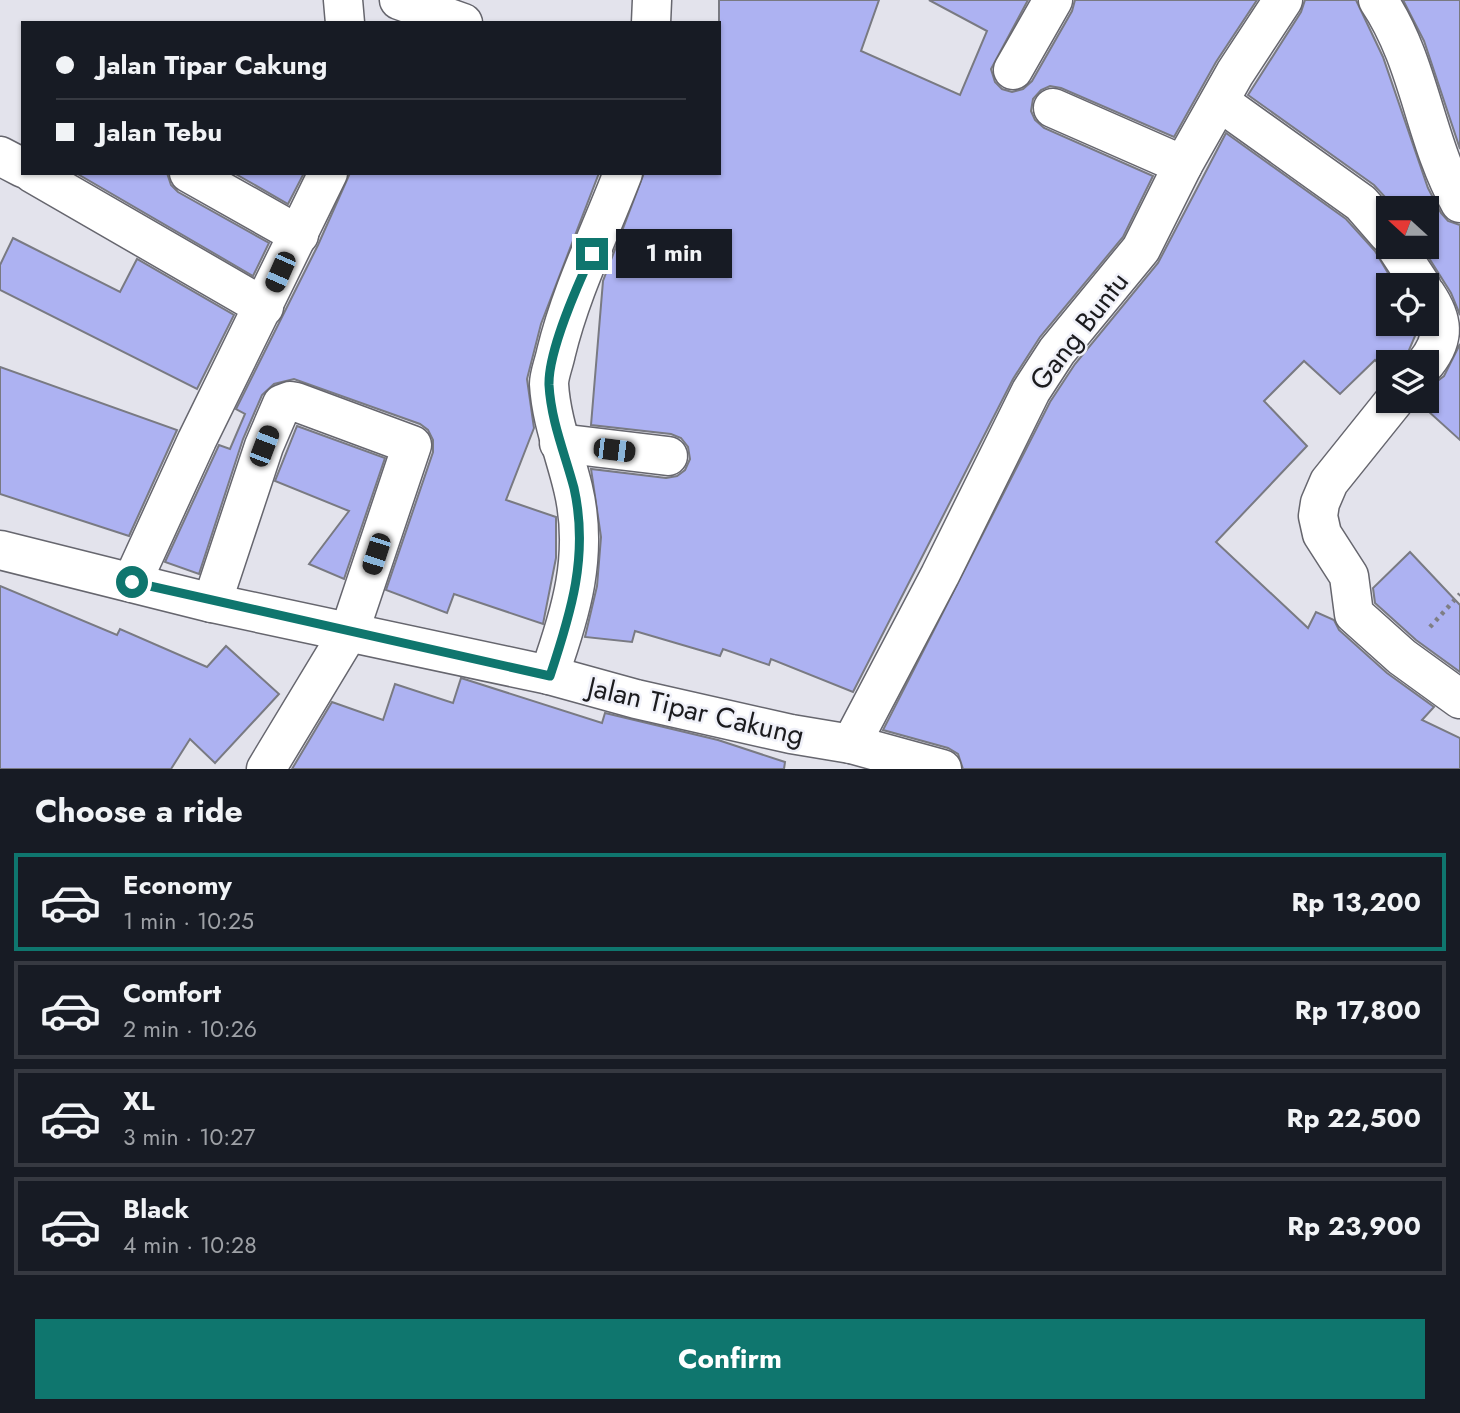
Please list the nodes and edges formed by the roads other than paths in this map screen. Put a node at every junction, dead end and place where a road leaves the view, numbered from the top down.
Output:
1 (343, 0) edge
2 (399, 0) edge
3 (652, 0) edge
4 (1053, 0) edge
5 (1283, 0) edge
6 (1378, 0) edge
7 (345, 21) edge
8 (457, 21) edge
9 (651, 21) edge
10 (1013, 69) dead end
11 (1220, 102) junction
12 (1053, 108) dead end
13 (0, 156) edge
14 (1183, 165) junction
15 (21, 168) edge
16 (35, 175) edge
17 (193, 175) edge
18 (327, 175) edge
19 (621, 175) edge
20 (1460, 203) edge
21 (1376, 220) edge
22 (299, 235) junction
23 (264, 307) junction
24 (1439, 313) edge
25 (1433, 350) edge
26 (1384, 413) edge
27 (559, 443) junction
28 (668, 456) dead end
29 (1, 553) edge
30 (132, 582) junction
31 (212, 603) junction
32 (350, 630) junction
33 (550, 676) junction
34 (1460, 699) edge
35 (856, 754) edge
36 (266, 769) edge
37 (942, 769) edge

1 - 7 street
2 - 8 street
3 - 9 street
4 - 10 street
5 - 11 street, Gang Buntu
6 - 20 street
11 - 14 street, Gang Buntu
11 - 21 street
12 - 14 street
13 - 15 street
14 - 35 street, Gang Buntu
16 - 23 street
17 - 22 street
18 - 22 street
19 - 27 street
22 - 23 street
23 - 30 street
24 - 25 street
26 - 34 street
27 - 28 street
27 - 33 street
29 - 30 street, Jalan Tipar Cakung
30 - 31 street, Jalan Tipar Cakung
31 - 32 street, Jalan Tipar Cakung
31 - 32 street
32 - 33 street, Jalan Tipar Cakung
32 - 36 street
33 - 35 street, Jalan Tipar Cakung
35 - 37 street, Jalan Tipar Cakung

